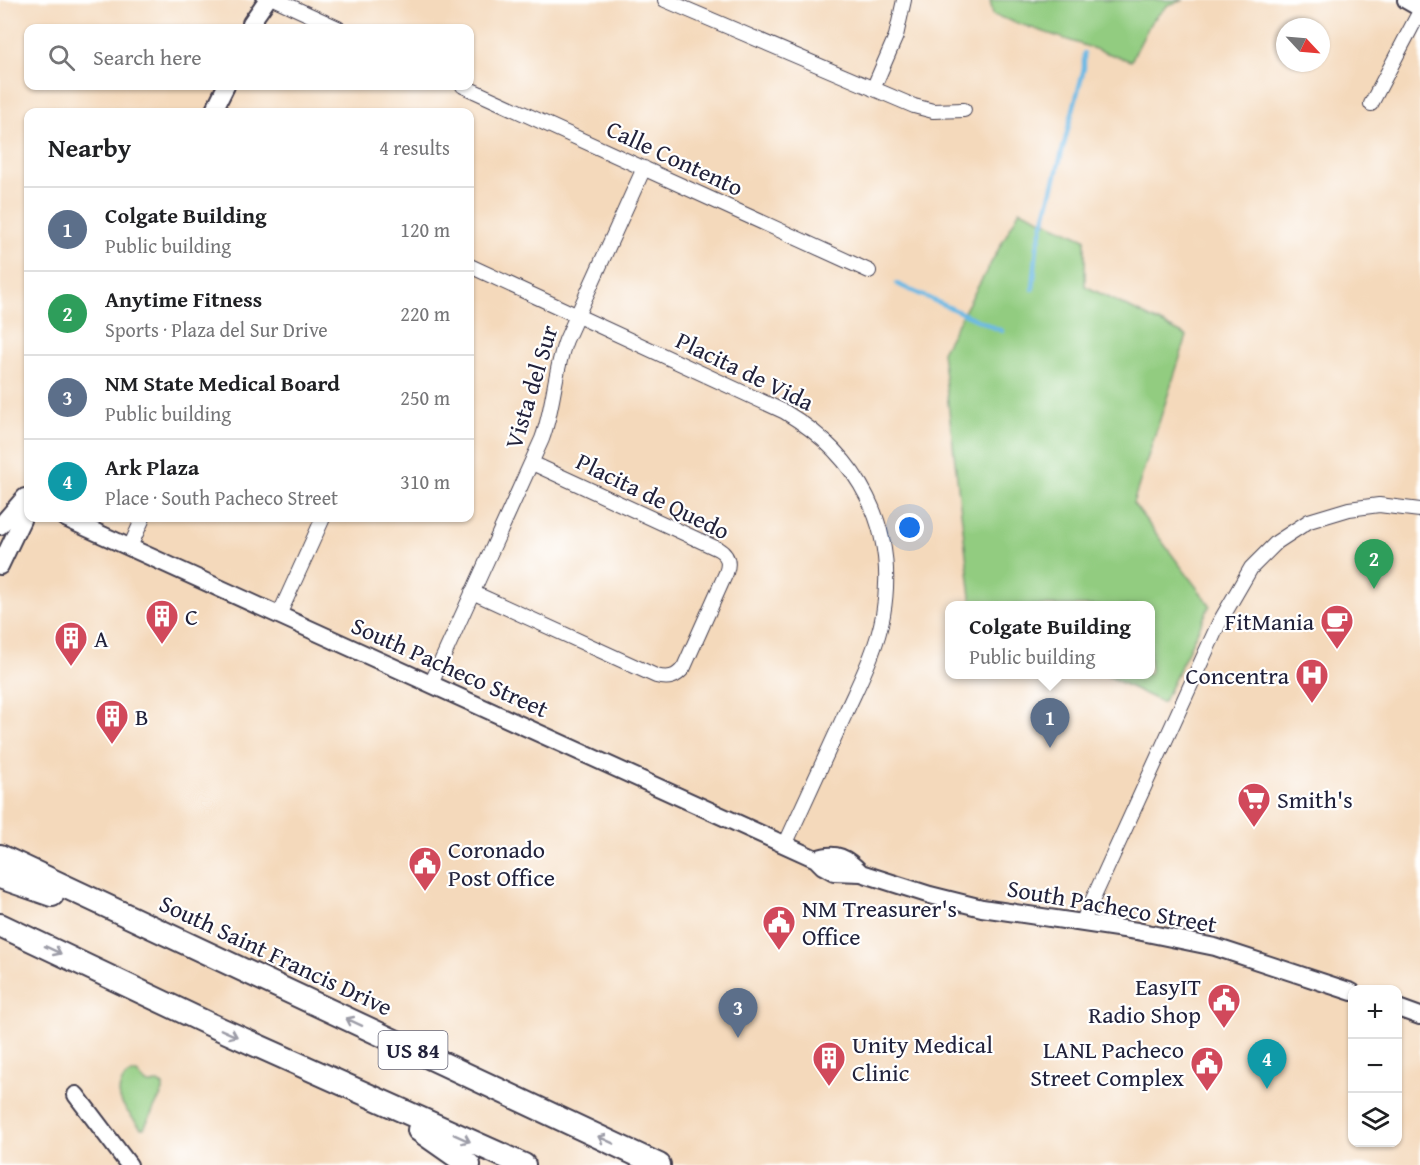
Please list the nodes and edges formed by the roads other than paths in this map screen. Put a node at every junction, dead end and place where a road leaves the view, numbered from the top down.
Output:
1 (268, 0) edge
2 (277, 0) edge
3 (665, 0) edge
4 (904, 0) edge
5 (1406, 0) edge
6 (1420, 10) edge
7 (252, 24) edge
8 (260, 24) edge
9 (329, 24) edge
10 (873, 89) junction
11 (224, 90) edge
12 (472, 90) edge
13 (1371, 104) dead end
14 (215, 108) edge
15 (964, 110) dead end
16 (644, 168) junction
17 (474, 268) edge
18 (869, 271) dead end
19 (577, 316) junction
20 (532, 463) junction
21 (24, 499) edge
22 (24, 510) edge
23 (1420, 510) edge
24 (74, 522) edge
25 (141, 522) edge
26 (322, 522) edge
27 (0, 526) edge
28 (129, 547) junction
29 (0, 566) edge
30 (472, 592) junction
31 (279, 615) junction
32 (431, 684) junction
33 (785, 845) junction
34 (0, 849) edge
35 (0, 856) edge
36 (0, 876) edge
37 (51, 880) junction
38 (1082, 923) junction
39 (0, 925) edge
40 (167, 934) junction
41 (1348, 990) edge
42 (1402, 1009) edge
43 (1420, 1016) edge
44 (351, 1089) junction
45 (76, 1095) dead end
46 (129, 1165) edge
47 (469, 1165) edge
48 (524, 1165) edge
49 (659, 1165) edge

1 - 7 street
1 - 8 street
2 - 9 street
3 - 10 street
4 - 10 street
5 - 6 street
6 - 13 street
10 - 15 street
11 - 14 street
12 - 16 street, Calle Contento
16 - 18 street, Calle Contento
16 - 19 street, Vista del Sur
17 - 19 street, Placita de Vida
19 - 20 street, Vista del Sur
19 - 33 street, Placita de Vida
20 - 30 street, Vista del Sur
20 - 30 street, Placita de Quedo
21 - 27 street
22 - 29 street
23 - 38 street
24 - 28 street, South Pacheco Street
25 - 28 street
26 - 31 street
28 - 31 street, South Pacheco Street
30 - 32 street, Vista del Sur
31 - 32 street, South Pacheco Street
32 - 33 street, South Pacheco Street
33 - 38 street, South Pacheco Street
34 - 37 highway
35 - 37 highway, South Saint Francis Drive / US 84
36 - 40 highway
37 - 40 highway, South Saint Francis Drive / US 84
38 - 41 street, South Pacheco Street
39 -> 44 highway, US 84
49 -> 40 highway, South Saint Francis Drive / US 84
42 - 43 street
44 - 47 highway
44 -> 48 highway, US 84
45 - 46 street

